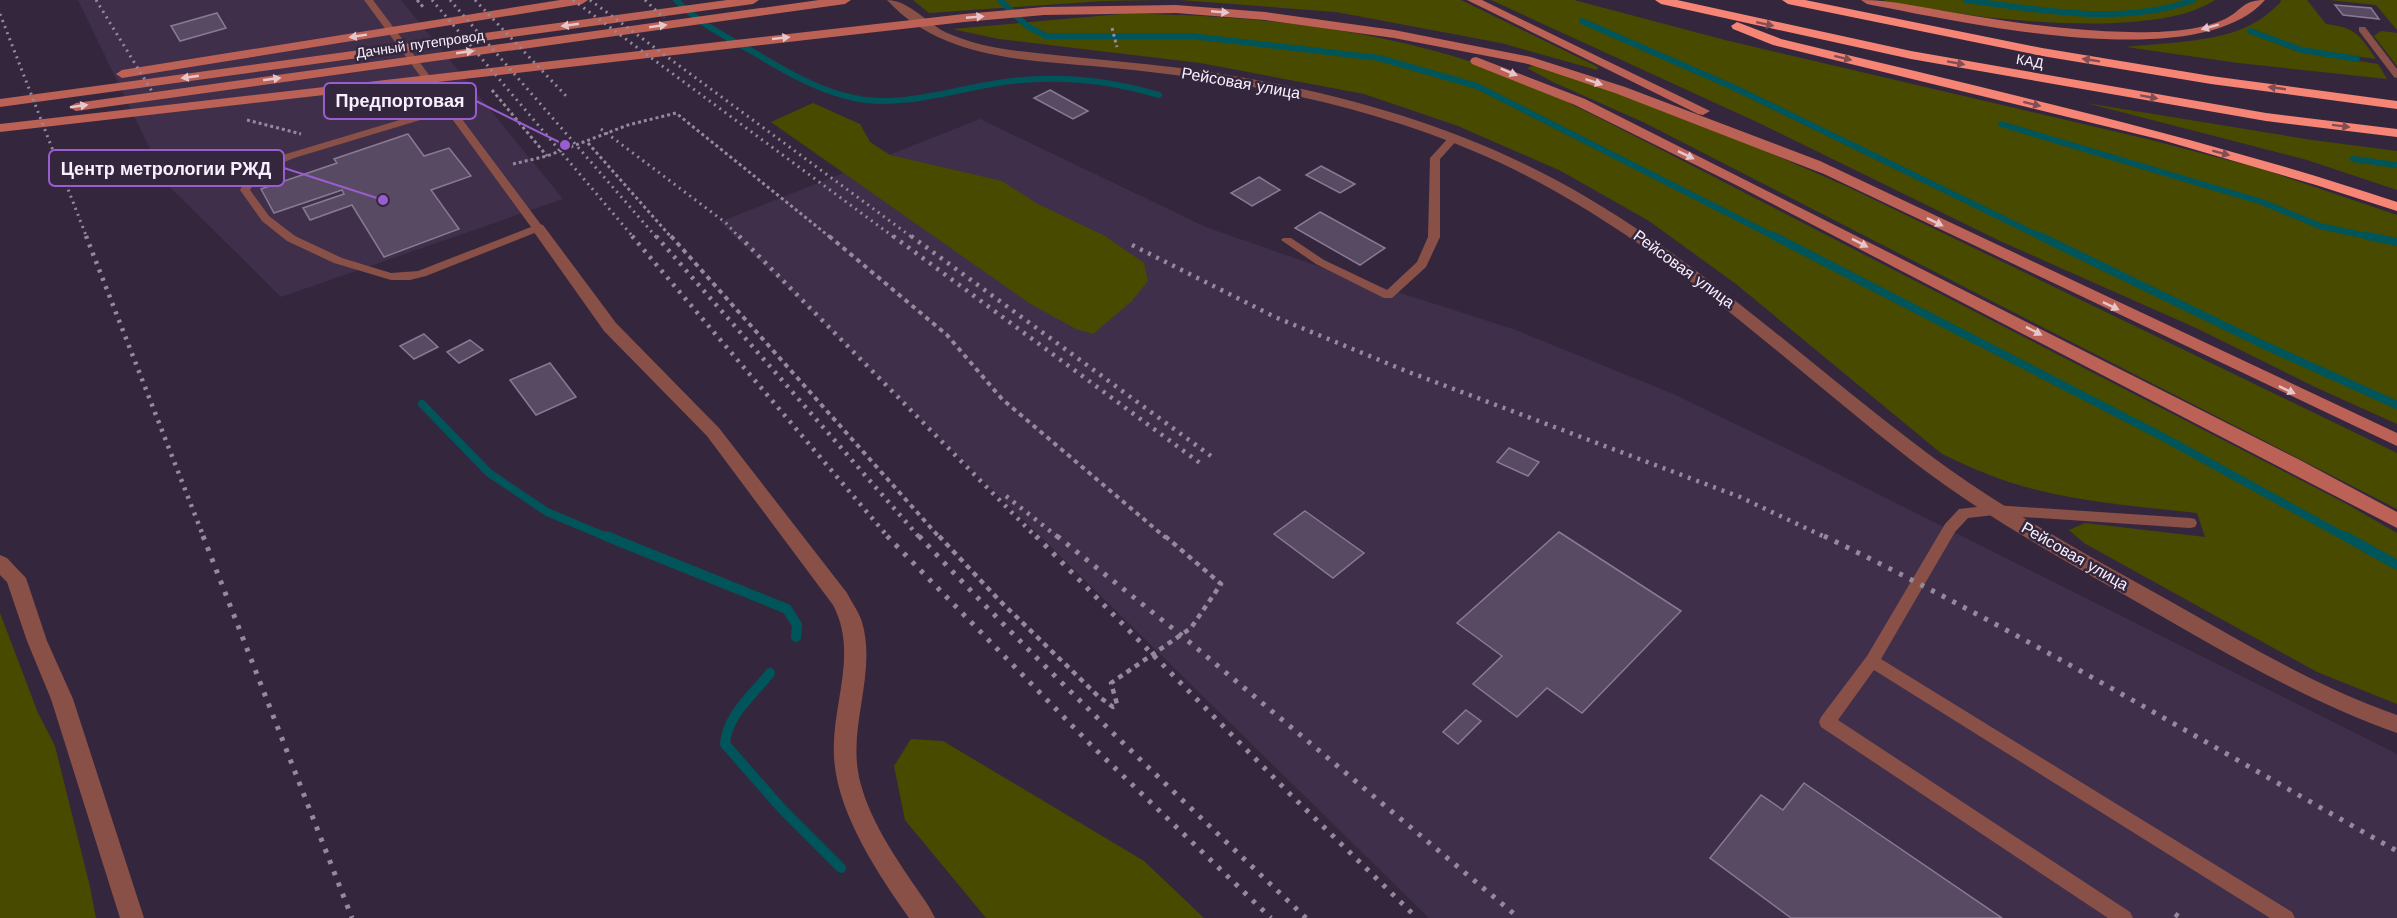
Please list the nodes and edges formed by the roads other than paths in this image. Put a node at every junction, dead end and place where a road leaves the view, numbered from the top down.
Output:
1 (368, 0) edge
2 (582, 0) edge
3 (753, 0) edge
4 (845, 0) edge
5 (893, 0) edge
6 (1473, 0) edge
7 (1661, 0) edge
8 (1788, 0) edge
9 (1867, 0) edge
10 (2259, 0) edge
11 (1688, 7) junction
12 (2362, 29) dead end
13 (1394, 34) junction
14 (2397, 75) edge
15 (0, 93) edge
16 (0, 103) edge
17 (2397, 105) edge
18 (449, 108) junction
19 (0, 117) edge
20 (0, 128) edge
21 (2397, 133) edge
22 (1454, 138) junction
23 (1826, 170) junction
24 (2397, 207) edge
25 (538, 228) junction
26 (1287, 240) dead end
27 (2397, 440) edge
28 (1994, 510) junction
29 (2397, 521) edge
30 (2190, 523) dead end
31 (0, 563) edge
32 (1872, 661) junction
33 (2397, 724) edge
34 (132, 918) edge
35 (924, 918) edge
36 (2124, 918) edge
37 (2286, 918) edge

1 - 18 lane
2 -> 15 main road
3 -> 16 main road, Дачный путепровод
19 -> 4 main road, Дачный путепровод
5 - 22 street, Рейсовая улица
6 - 23 main road
7 - 11 highway, КАД
17 -> 8 highway, КАД
10 -> 9 main road
11 -> 21 highway, КАД
11 -> 24 highway
12 - 14 lane
20 -> 13 main road
13 -> 23 main road
13 -> 29 main road
18 - 25 lane
18 - 25 lane
22 - 26 lane
22 - 28 street, Рейсовая улица
23 -> 27 main road
25 - 35 street
28 - 30 lane
28 - 32 lane
28 - 33 street, Рейсовая улица
31 - 34 street
32 - 36 lane
32 - 37 lane

